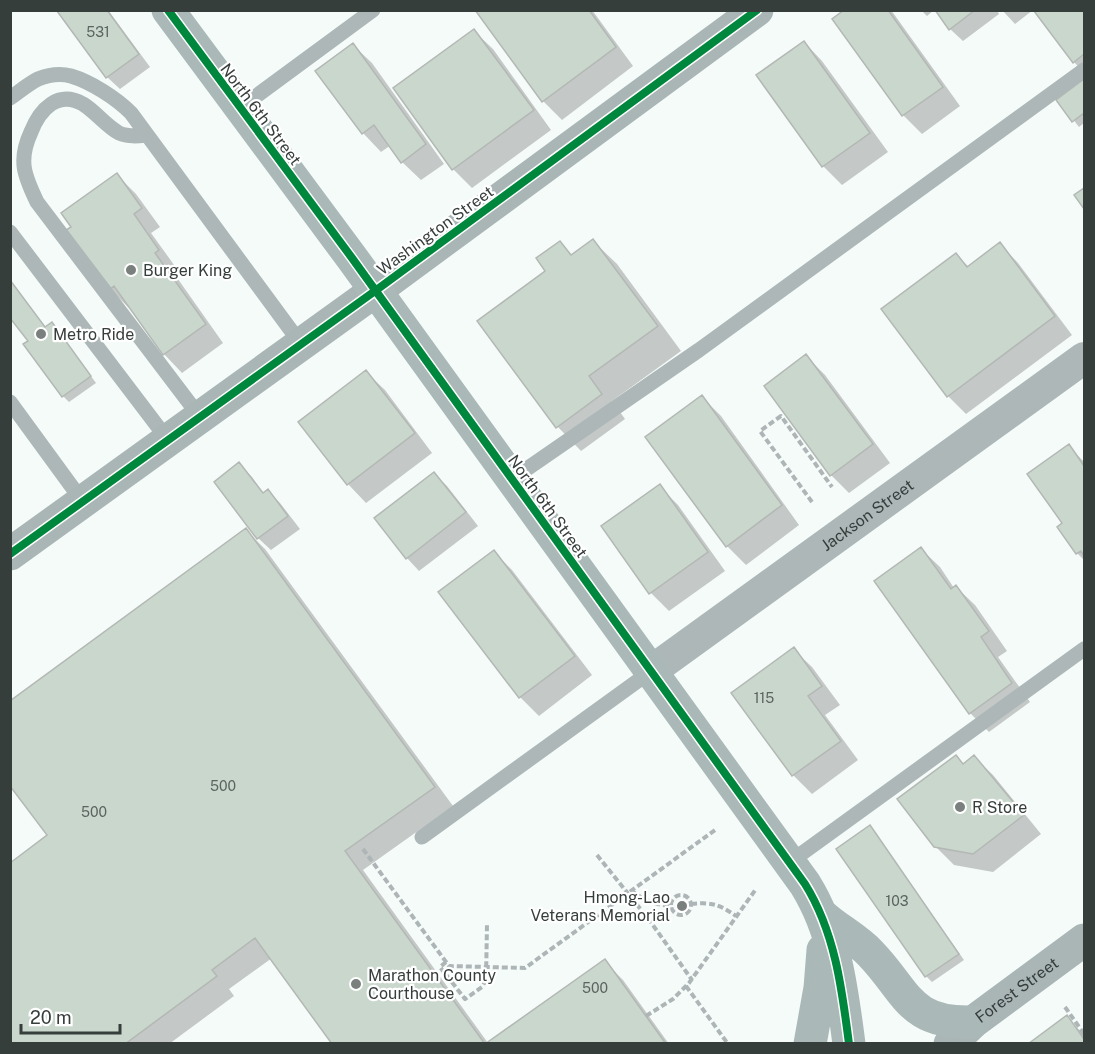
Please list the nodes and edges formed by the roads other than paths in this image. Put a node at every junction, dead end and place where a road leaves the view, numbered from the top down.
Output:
1 (168, 10) edge
2 (373, 10) edge
3 (757, 10) edge
4 (1084, 70) edge
5 (10, 98) edge
6 (240, 108) junction
7 (147, 135) junction
8 (10, 232) edge
9 (375, 291) junction
10 (301, 344) junction
11 (1084, 358) edge
12 (10, 402) edge
13 (200, 417) junction
14 (168, 440) junction
15 (512, 479) junction
16 (83, 502) junction
17 (10, 554) edge
18 (1084, 649) edge
19 (650, 672) junction
20 (422, 837) dead end
21 (790, 862) junction
22 (822, 915) junction
23 (1084, 940) edge
24 (962, 1033) edge
25 (810, 1044) edge
26 (849, 1044) edge

1 - 6 main road, North 6th Street
2 - 6 lane
3 - 9 street, Washington Street
4 - 15 lane
5 - 7 lane
6 - 9 main road, North 6th Street
7 - 10 lane
7 - 13 lane
8 - 14 lane
9 - 10 street, Washington Street
9 - 15 main road, North 6th Street
10 - 13 street, Washington Street
11 - 19 street, Jackson Street
12 - 16 lane
13 - 14 street, Washington Street
14 - 16 street, Washington Street
15 - 19 main road, North 6th Street
16 - 17 street, Washington Street
18 - 21 lane
19 - 20 lane
19 - 21 main road, North 6th Street
21 - 22 main road, North 6th Street
22 - 24 main road
22 - 25 main road
22 - 26 main road, North 6th Street
23 - 24 street, Forest Street

